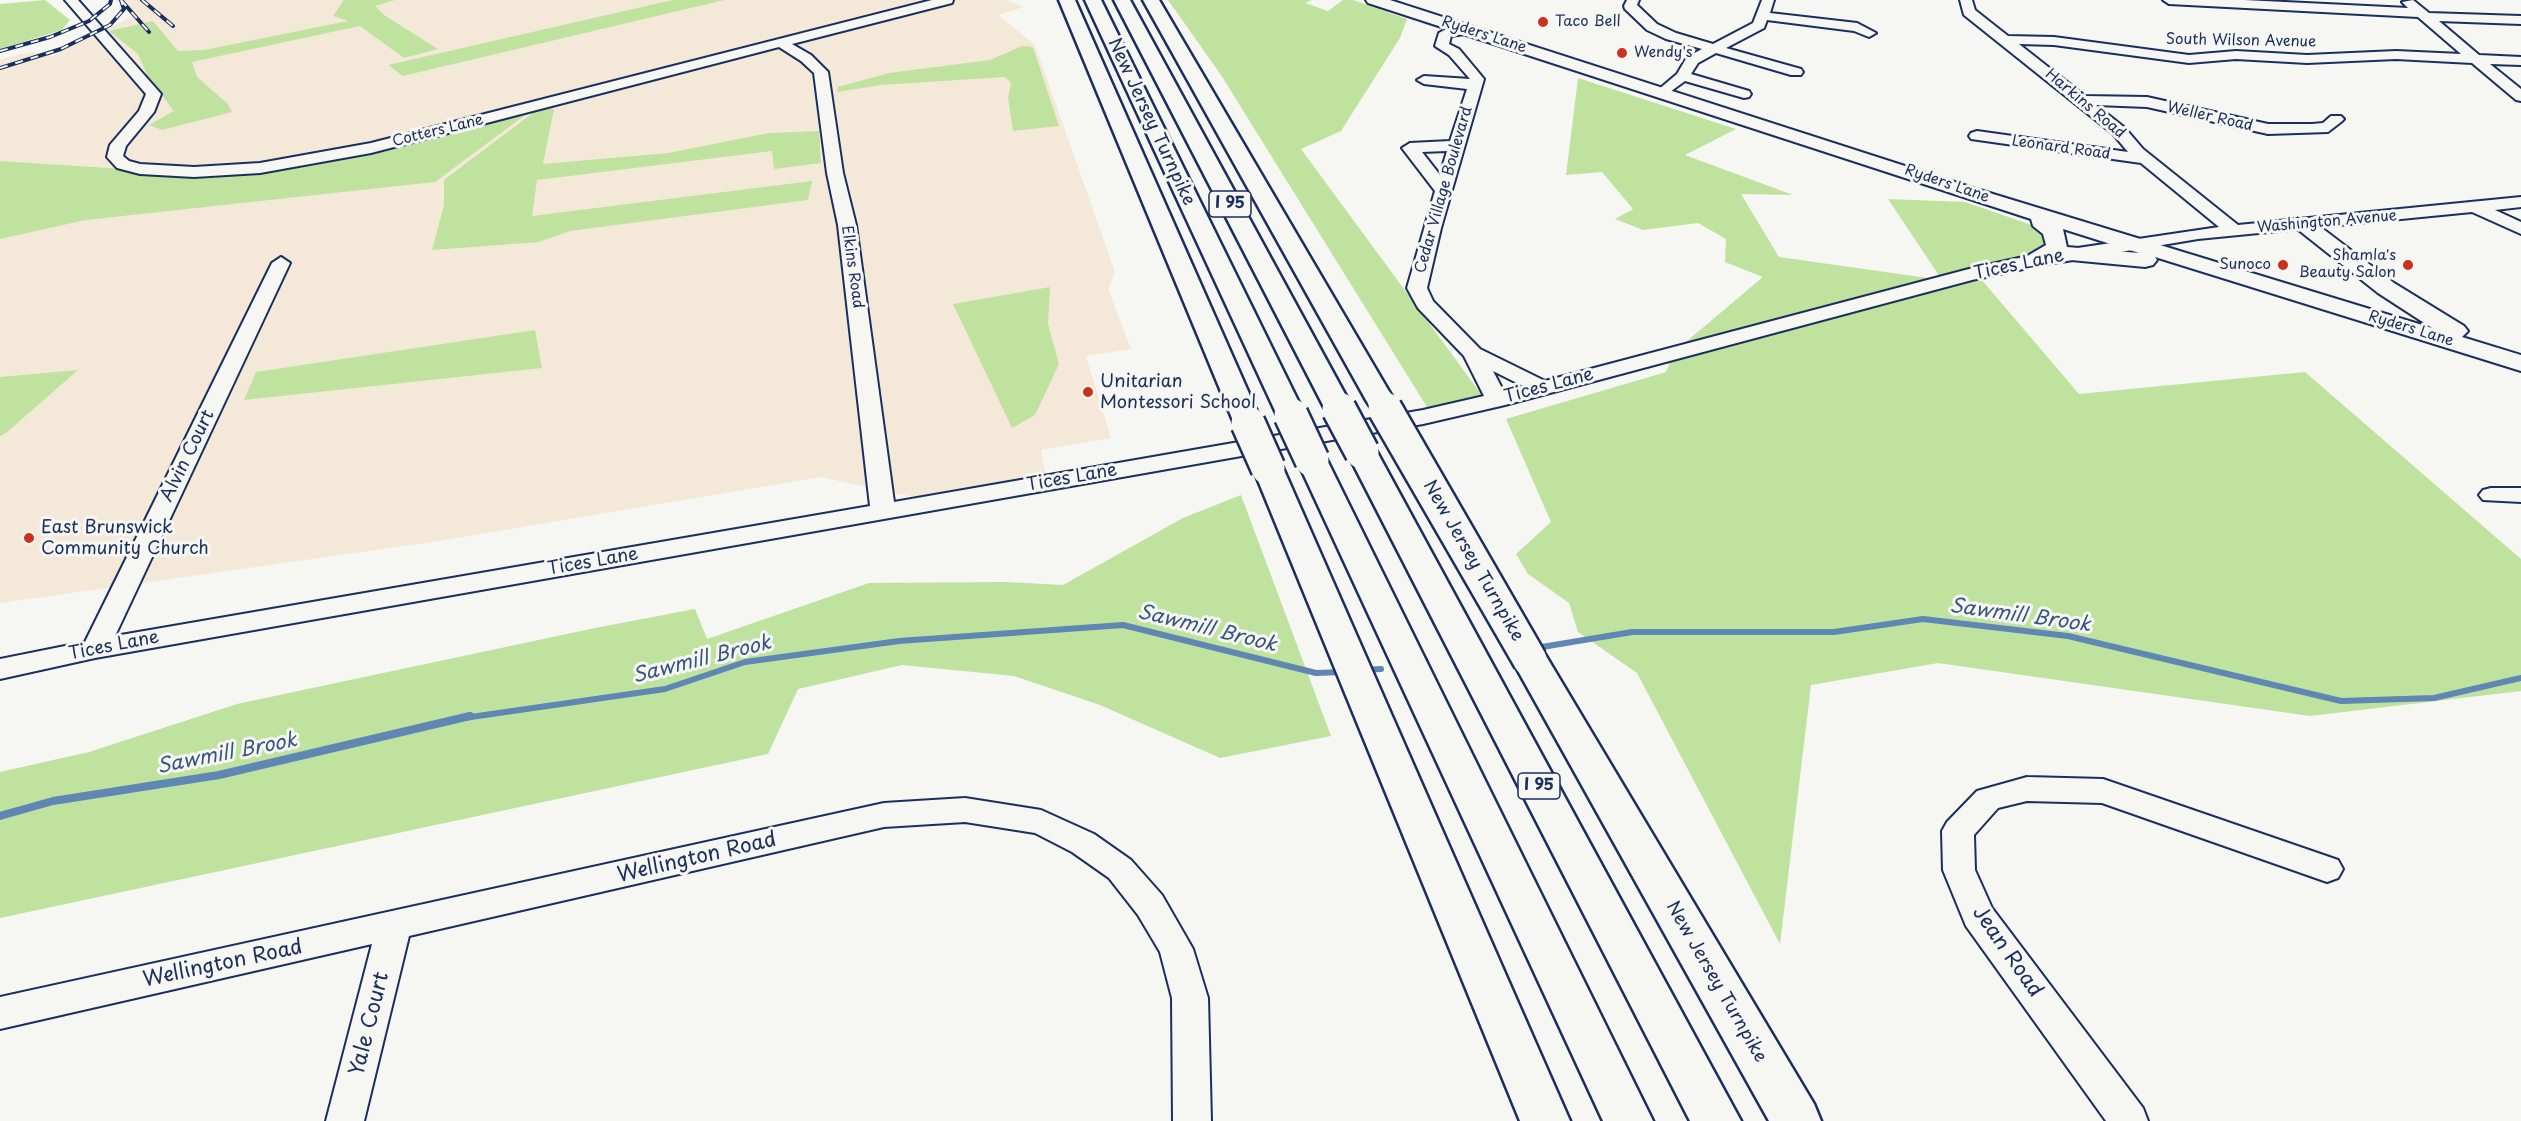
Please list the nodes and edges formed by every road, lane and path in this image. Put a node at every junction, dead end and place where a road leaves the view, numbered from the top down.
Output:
1 (94, 0) edge
2 (947, 0) edge
3 (1066, 0) edge
4 (1093, 0) edge
5 (1122, 0) edge
6 (1151, 0) edge
7 (1374, 0) edge
8 (1633, 0) edge
9 (1768, 0) edge
10 (1966, 0) edge
11 (2169, 0) edge
12 (2406, 0) edge
13 (73, 2) edge
14 (2424, 15) junction
15 (1764, 16) junction
16 (2521, 20) edge
17 (1869, 33) dead end
18 (2008, 40) junction
19 (1455, 41) junction
20 (781, 43) junction
21 (1713, 48) junction
22 (2475, 57) junction
23 (2521, 61) edge
24 (1796, 72) dead end
25 (1683, 76) junction
26 (1424, 80) dead end
27 (1475, 85) junction
28 (1663, 93) junction
29 (1744, 94) dead end
30 (2521, 96) edge
31 (2081, 100) junction
32 (2336, 119) dead end
33 (1977, 136) dead end
34 (1456, 146) junction
35 (2146, 159) junction
36 (1443, 191) junction
37 (2521, 202) edge
38 (2475, 207) junction
39 (2025, 210) junction
40 (2302, 224) junction
41 (2521, 229) edge
42 (2234, 230) junction
43 (2134, 244) junction
44 (2071, 253) junction
45 (2037, 260) junction
46 (281, 263) dead end
47 (2219, 269) junction
48 (1473, 353) junction
49 (2521, 363) edge
50 (1543, 388) junction
51 (1497, 400) junction
52 (2492, 495) dead end
53 (2521, 495) edge
54 (884, 513) junction
55 (95, 649) junction
56 (0, 669) edge
57 (2327, 869) dead end
58 (394, 926) junction
59 (0, 1013) edge
60 (345, 1121) edge
61 (1192, 1121) edge
62 (1545, 1121) edge
63 (1628, 1121) edge
64 (1716, 1121) edge
65 (1796, 1121) edge
66 (2128, 1121) edge

1 - 13 street, Cotters Lane
2 - 20 street, Cotters Lane
3 - 62 highway, New Jersey Turnpike, bridge
4 - 63 highway, New Jersey Turnpike / I 95, bridge
5 - 64 highway, New Jersey Turnpike / I 95, bridge
6 - 65 highway, New Jersey Turnpike / I 95, bridge
7 - 19 main road, Ryders Lane
8 - 21 street
9 - 15 street
10 - 18 street, Harkins Road
11 - 14 street
12 - 14 street
13 - 20 street, Cotters Lane
14 - 16 street
14 - 22 street
15 - 17 street
15 - 21 street
18 - 22 street, South Wilson Avenue
18 - 31 street, Harkins Road
19 - 27 street, Cedar Village Boulevard
19 - 28 main road, Ryders Lane
20 - 54 street, Elkins Road
21 - 24 street
21 - 25 street
22 - 23 street, South Wilson Avenue
22 - 30 street
25 - 28 street
25 - 29 street
26 - 27 street
27 - 34 street, Cedar Village Boulevard
28 - 39 main road, Ryders Lane
31 - 32 street, Weller Road
31 - 35 street, Harkins Road
33 - 35 street, Leonard Road
34 - 36 street, Cedar Village Boulevard
34 - 36 street
35 - 42 street, Harkins Road
36 - 48 street, Cedar Village Boulevard
37 - 38 street, Washington Avenue
38 - 40 street, Washington Avenue
38 - 41 street
39 - 43 main road, Ryders Lane
39 - 45 main road
40 - 42 street, Washington Avenue
40 - 49 main road
42 - 43 street, Washington Avenue
43 - 44 street, Tices Lane
43 - 47 main road, Ryders Lane
44 - 45 street, Tices Lane
44 - 47 main road
45 - 50 street, Tices Lane
46 - 55 street, Alvin Court
47 - 49 main road, Ryders Lane
48 - 50 street, Cedar Village Boulevard
48 - 51 street, Cedar Village Boulevard
50 - 51 street, Tices Lane
51 - 54 street, Tices Lane
52 - 53 street
54 - 55 street, Tices Lane
55 - 56 street, Tices Lane
57 - 66 street, Jean Road
58 - 59 street, Wellington Road
58 - 60 street, Yale Court
58 - 61 street, Wellington Road

